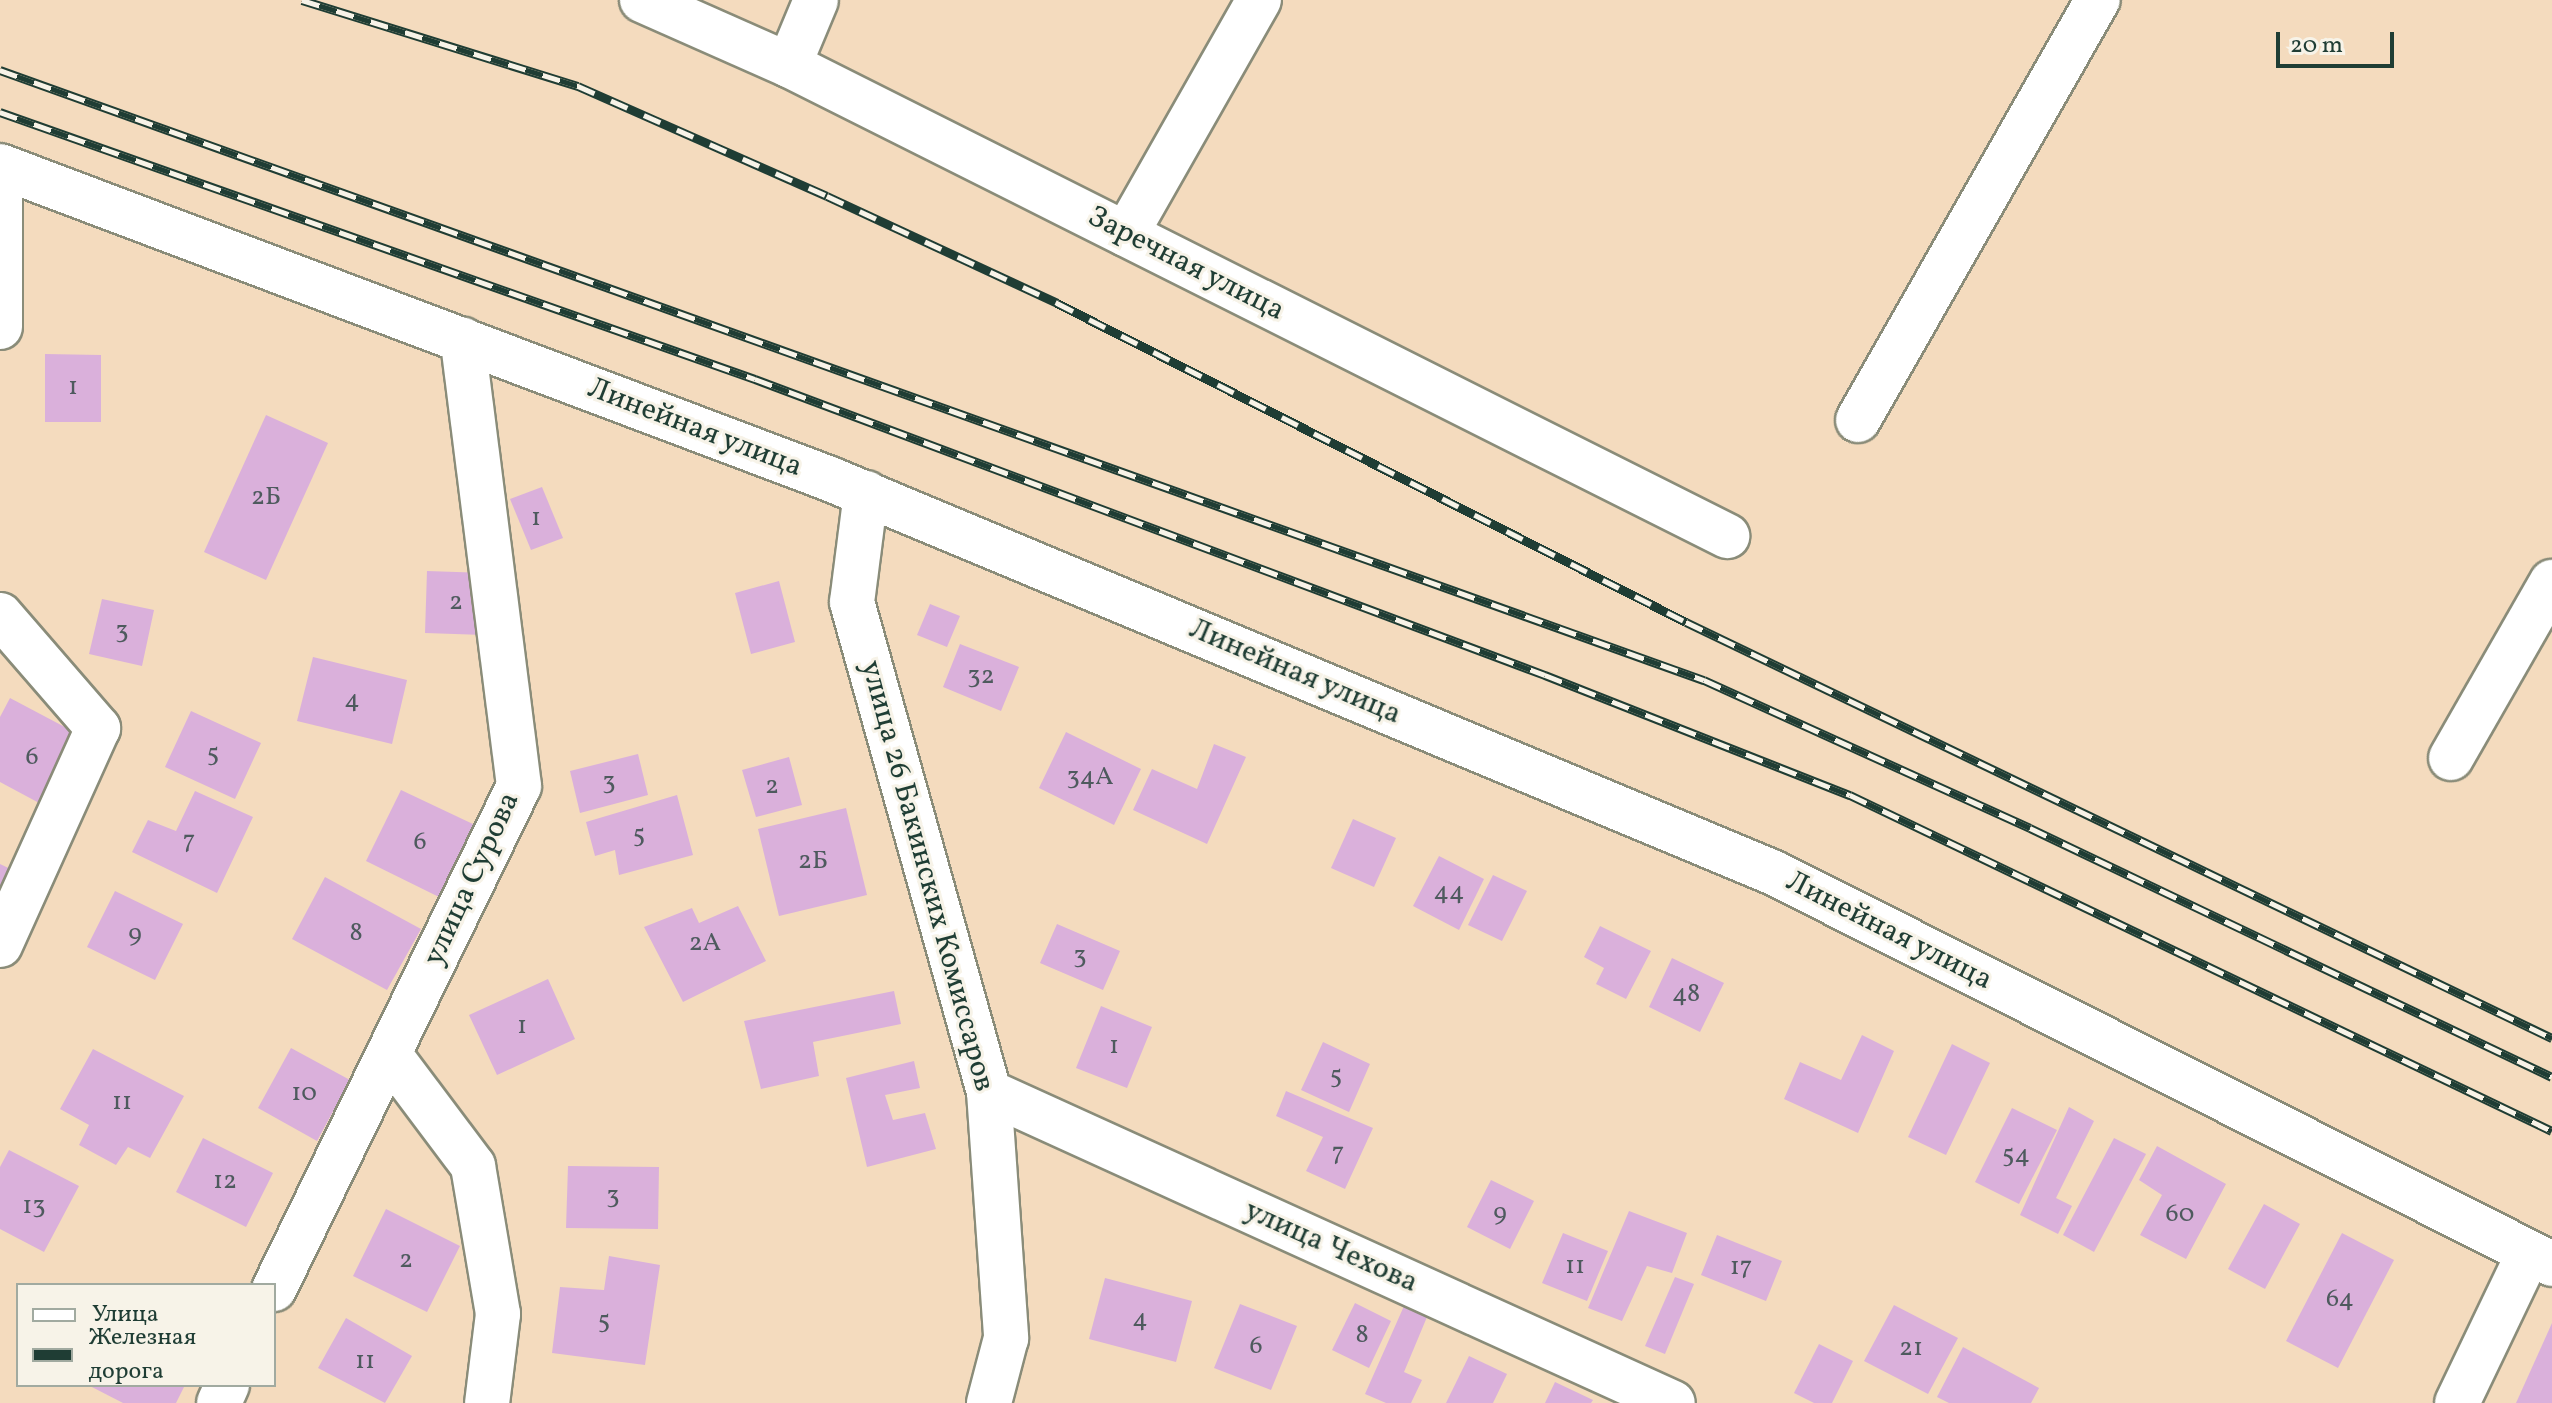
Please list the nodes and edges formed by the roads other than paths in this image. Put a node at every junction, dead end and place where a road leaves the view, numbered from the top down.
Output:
1 (642, 0) edge
2 (816, 0) edge
3 (1259, 0) edge
4 (2098, 0) edge
5 (789, 65) junction
6 (0, 166) edge
7 (0, 198) edge
8 (1126, 234) junction
9 (0, 327) edge
10 (463, 340) junction
11 (1858, 420) dead end
12 (866, 493) junction
13 (1727, 536) dead end
14 (2552, 582) edge
15 (0, 615) edge
16 (2451, 758) dead end
17 (0, 945) edge
18 (389, 1054) junction
19 (989, 1092) junction
20 (2540, 1259) edge
21 (276, 1285) edge
22 (487, 1403) edge
23 (989, 1403) edge
24 (1673, 1403) edge
25 (2457, 1403) edge

1 - 5 street, Заречная улица
2 - 5 street
3 - 8 street
4 - 11 street
5 - 8 street, Заречная улица
6 - 10 street, Линейная улица
7 - 9 street
8 - 13 street, Заречная улица
10 - 12 street, Линейная улица
10 - 18 street, улица Сурова
12 - 19 street, улица 26 Бакинских Комиссаров
12 - 20 street, Линейная улица
14 - 16 street
15 - 17 street
18 - 21 street, улица Сурова
18 - 22 street
19 - 23 street, улица 26 Бакинских Комиссаров
19 - 24 street, улица Чехова
20 - 25 street

